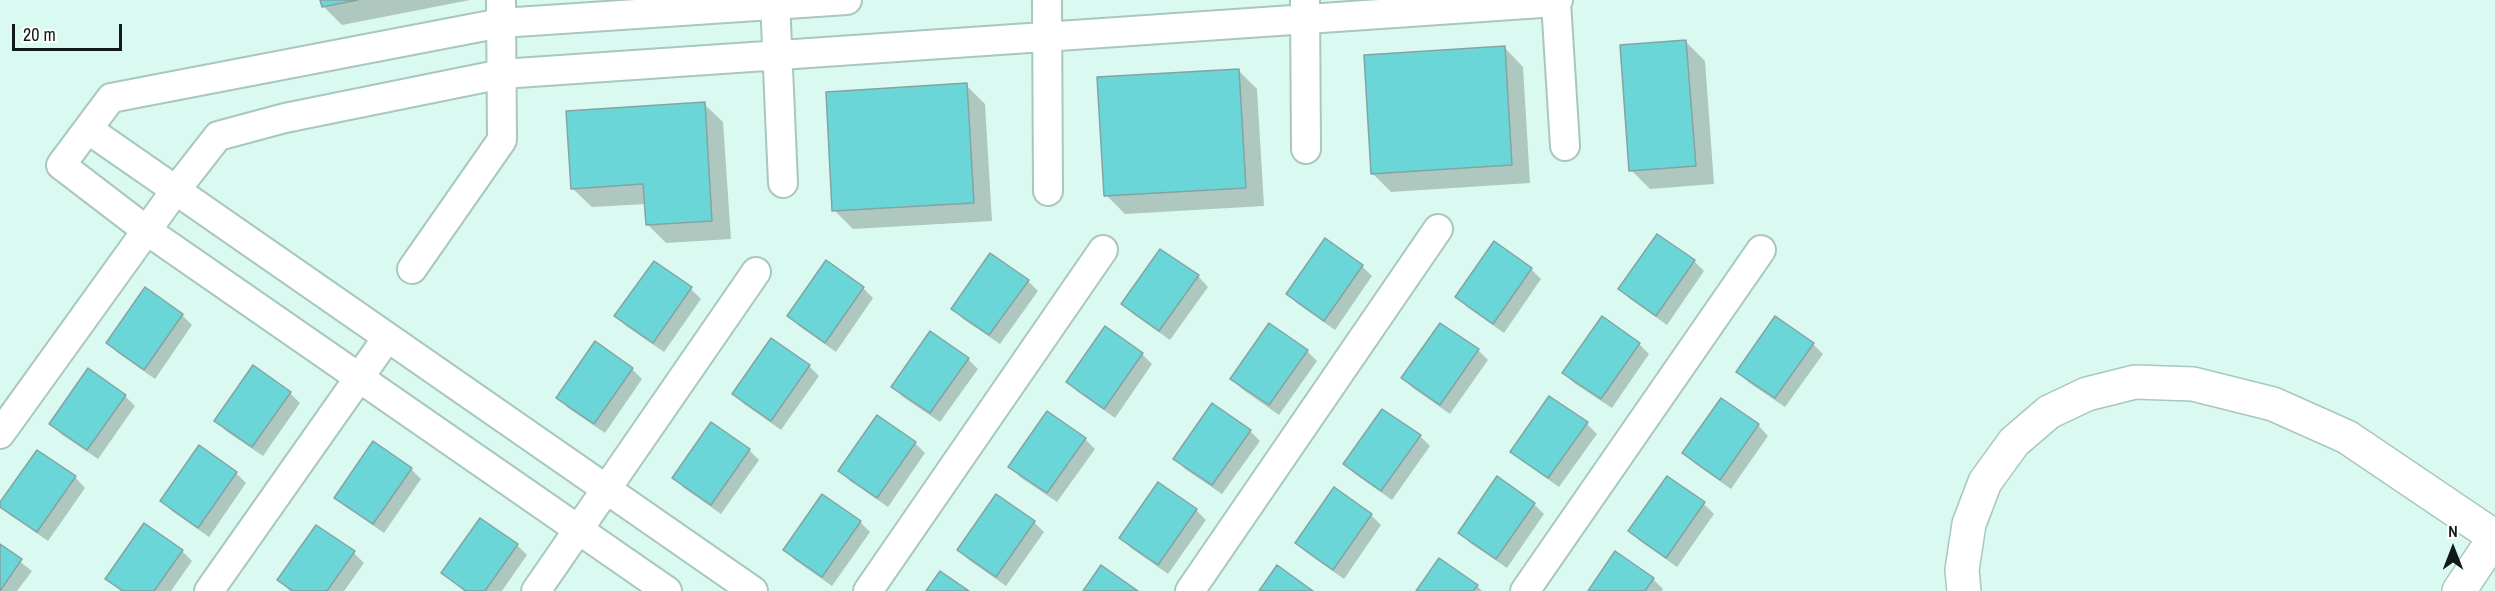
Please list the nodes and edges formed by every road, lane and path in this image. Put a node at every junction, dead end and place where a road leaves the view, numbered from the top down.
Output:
1 (847, 0) edge
2 (1047, 0) edge
3 (1557, 1) edge
4 (775, 2) edge
5 (1305, 9) edge
6 (501, 11) edge
7 (1047, 37) junction
8 (777, 55) junction
9 (502, 74) junction
10 (89, 130) junction
11 (1565, 146) dead end
12 (1306, 149) dead end
13 (783, 183) dead end
14 (175, 190) junction
15 (1048, 190) dead end
16 (1438, 229) dead end
17 (146, 231) junction
18 (1103, 250) dead end
19 (1761, 250) dead end
20 (412, 269) dead end
21 (756, 272) dead end
22 (387, 338) junction
23 (358, 378) junction
24 (0, 434) edge
25 (606, 489) junction
26 (578, 530) junction
27 (2495, 537) edge
28 (2461, 590) edge
29 (209, 591) edge
30 (536, 591) edge
31 (667, 591) edge
32 (753, 591) edge
33 (868, 591) edge
34 (1190, 591) edge
35 (1525, 591) edge
36 (1964, 591) edge

1 - 4 street
2 - 7 street
3 - 5 street
3 - 11 street
4 - 6 street
4 - 8 street
5 - 7 street
5 - 12 street
6 - 9 street
6 - 10 street
7 - 8 street
7 - 15 street
8 - 9 street
8 - 13 street
9 - 14 street
9 - 20 street
10 - 14 street
10 - 17 street
14 - 17 street
14 - 22 street
16 - 34 street
17 - 23 street
17 - 24 street
18 - 33 street
19 - 35 street
21 - 25 street
22 - 23 street
22 - 25 street
23 - 26 street
23 - 29 street
25 - 26 street
25 - 32 street
26 - 30 street
26 - 31 street
27 - 28 street
27 - 36 street

